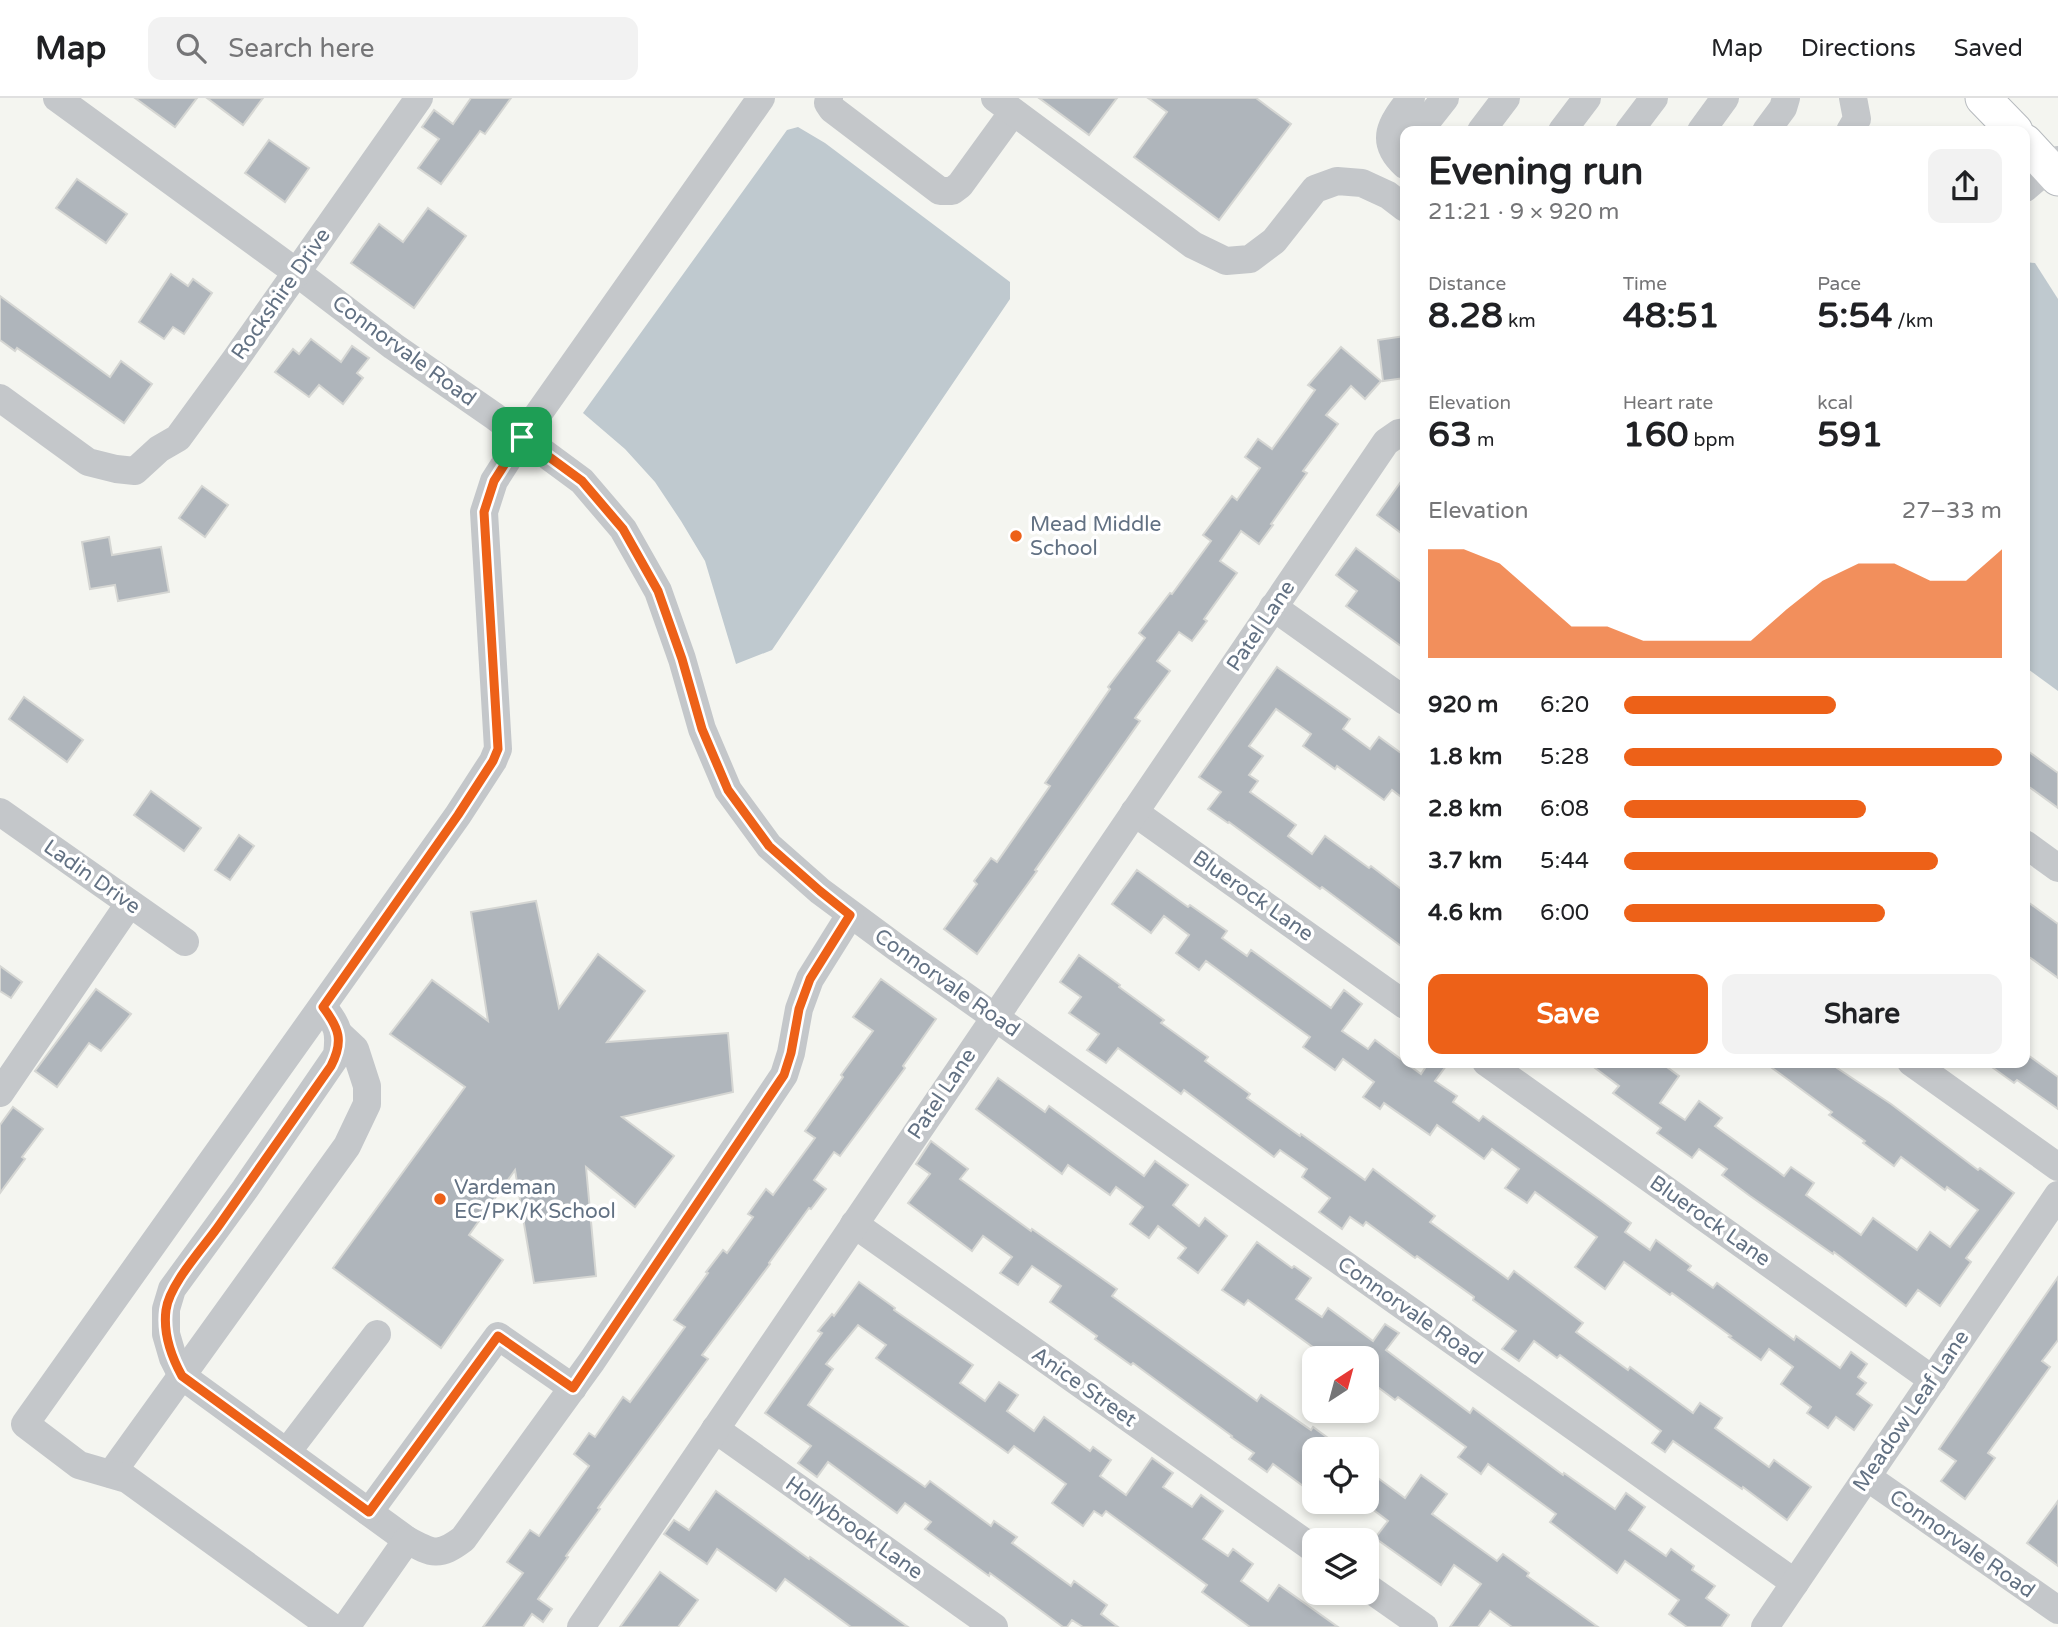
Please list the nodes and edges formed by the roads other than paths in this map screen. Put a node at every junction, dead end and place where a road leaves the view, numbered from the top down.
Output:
1 (57, 98) edge
2 (419, 98) edge
3 (761, 98) edge
4 (829, 98) edge
5 (1411, 98) edge
6 (1445, 98) edge
7 (1506, 98) edge
8 (1587, 98) edge
9 (1654, 98) edge
10 (1725, 98) edge
11 (1786, 98) edge
12 (1853, 98) edge
13 (1983, 98) edge
14 (1004, 105) edge
15 (1423, 126) edge
16 (1485, 126) edge
17 (1566, 126) edge
18 (1633, 126) edge
19 (1704, 126) edge
20 (1770, 126) edge
21 (1853, 126) edge
22 (2010, 126) edge
23 (2030, 149) edge
24 (1400, 155) edge
25 (2048, 174) edge
26 (1400, 204) edge
27 (296, 272) junction
28 (0, 398) edge
29 (1400, 433) edge
30 (522, 437) junction
31 (1273, 607) junction
32 (1400, 697) edge
33 (0, 812) edge
34 (1134, 812) junction
35 (2030, 848) edge
36 (2058, 868) edge
37 (130, 904) junction
38 (850, 915) junction
39 (185, 942) dead end
40 (1400, 1001) edge
41 (323, 1007) junction
42 (995, 1017) junction
43 (339, 1034) junction
44 (1494, 1068) edge
45 (1919, 1068) edge
46 (0, 1093) edge
47 (2058, 1167) edge
48 (2058, 1195) edge
49 (854, 1224) junction
50 (376, 1334) dead end
51 (182, 1376) junction
52 (1933, 1380) junction
53 (573, 1388) junction
54 (715, 1429) junction
55 (287, 1452) junction
56 (111, 1474) junction
57 (1867, 1477) junction
58 (369, 1512) junction
59 (407, 1540) junction
60 (1302, 1541) edge
61 (1795, 1583) junction
62 (1379, 1595) edge
63 (2058, 1610) edge
64 (332, 1627) edge
65 (346, 1627) edge
66 (582, 1627) edge
67 (994, 1627) edge
68 (1424, 1627) edge
69 (1765, 1627) edge

1 - 27 street, Connorvale Road
2 - 27 street, Rockshire Drive
3 - 30 street
4 - 14 street
5 - 24 street
6 - 15 street
7 - 16 street
8 - 17 street
9 - 18 street
10 - 19 street
11 - 20 street
12 - 21 street
13 - 22 main road
14 - 26 street
23 - 25 main road
27 - 28 street, Rockshire Drive
27 - 30 street, Connorvale Road
29 - 31 street, Patel Lane
30 - 38 street, Connorvale Road
30 - 41 street
31 - 32 street
31 - 34 street, Patel Lane
33 - 37 street, Ladin Drive
34 - 40 street, Bluerock Lane
34 - 42 street, Patel Lane
35 - 36 street
37 - 39 street, Ladin Drive
37 - 46 street
38 - 42 street, Connorvale Road
38 - 53 street
41 - 43 street
41 - 56 street
42 - 49 street, Patel Lane
42 - 61 street, Connorvale Road
43 - 51 street
43 - 51 street
44 - 52 street, Bluerock Lane
45 - 47 street
48 - 52 street, Meadow Leaf Lane
49 - 54 street, Patel Lane
49 - 60 street, Anice Street
50 - 55 street
51 - 55 street
51 - 56 street
52 - 57 street, Meadow Leaf Lane
53 - 58 street
53 - 59 street
54 - 66 street, Patel Lane
54 - 67 street, Hollybrook Lane
55 - 58 street
56 - 64 street
57 - 61 street, Meadow Leaf Lane
57 - 63 street, Connorvale Road
58 - 59 street
59 - 65 street
61 - 69 street, Meadow Leaf Lane
62 - 68 street

